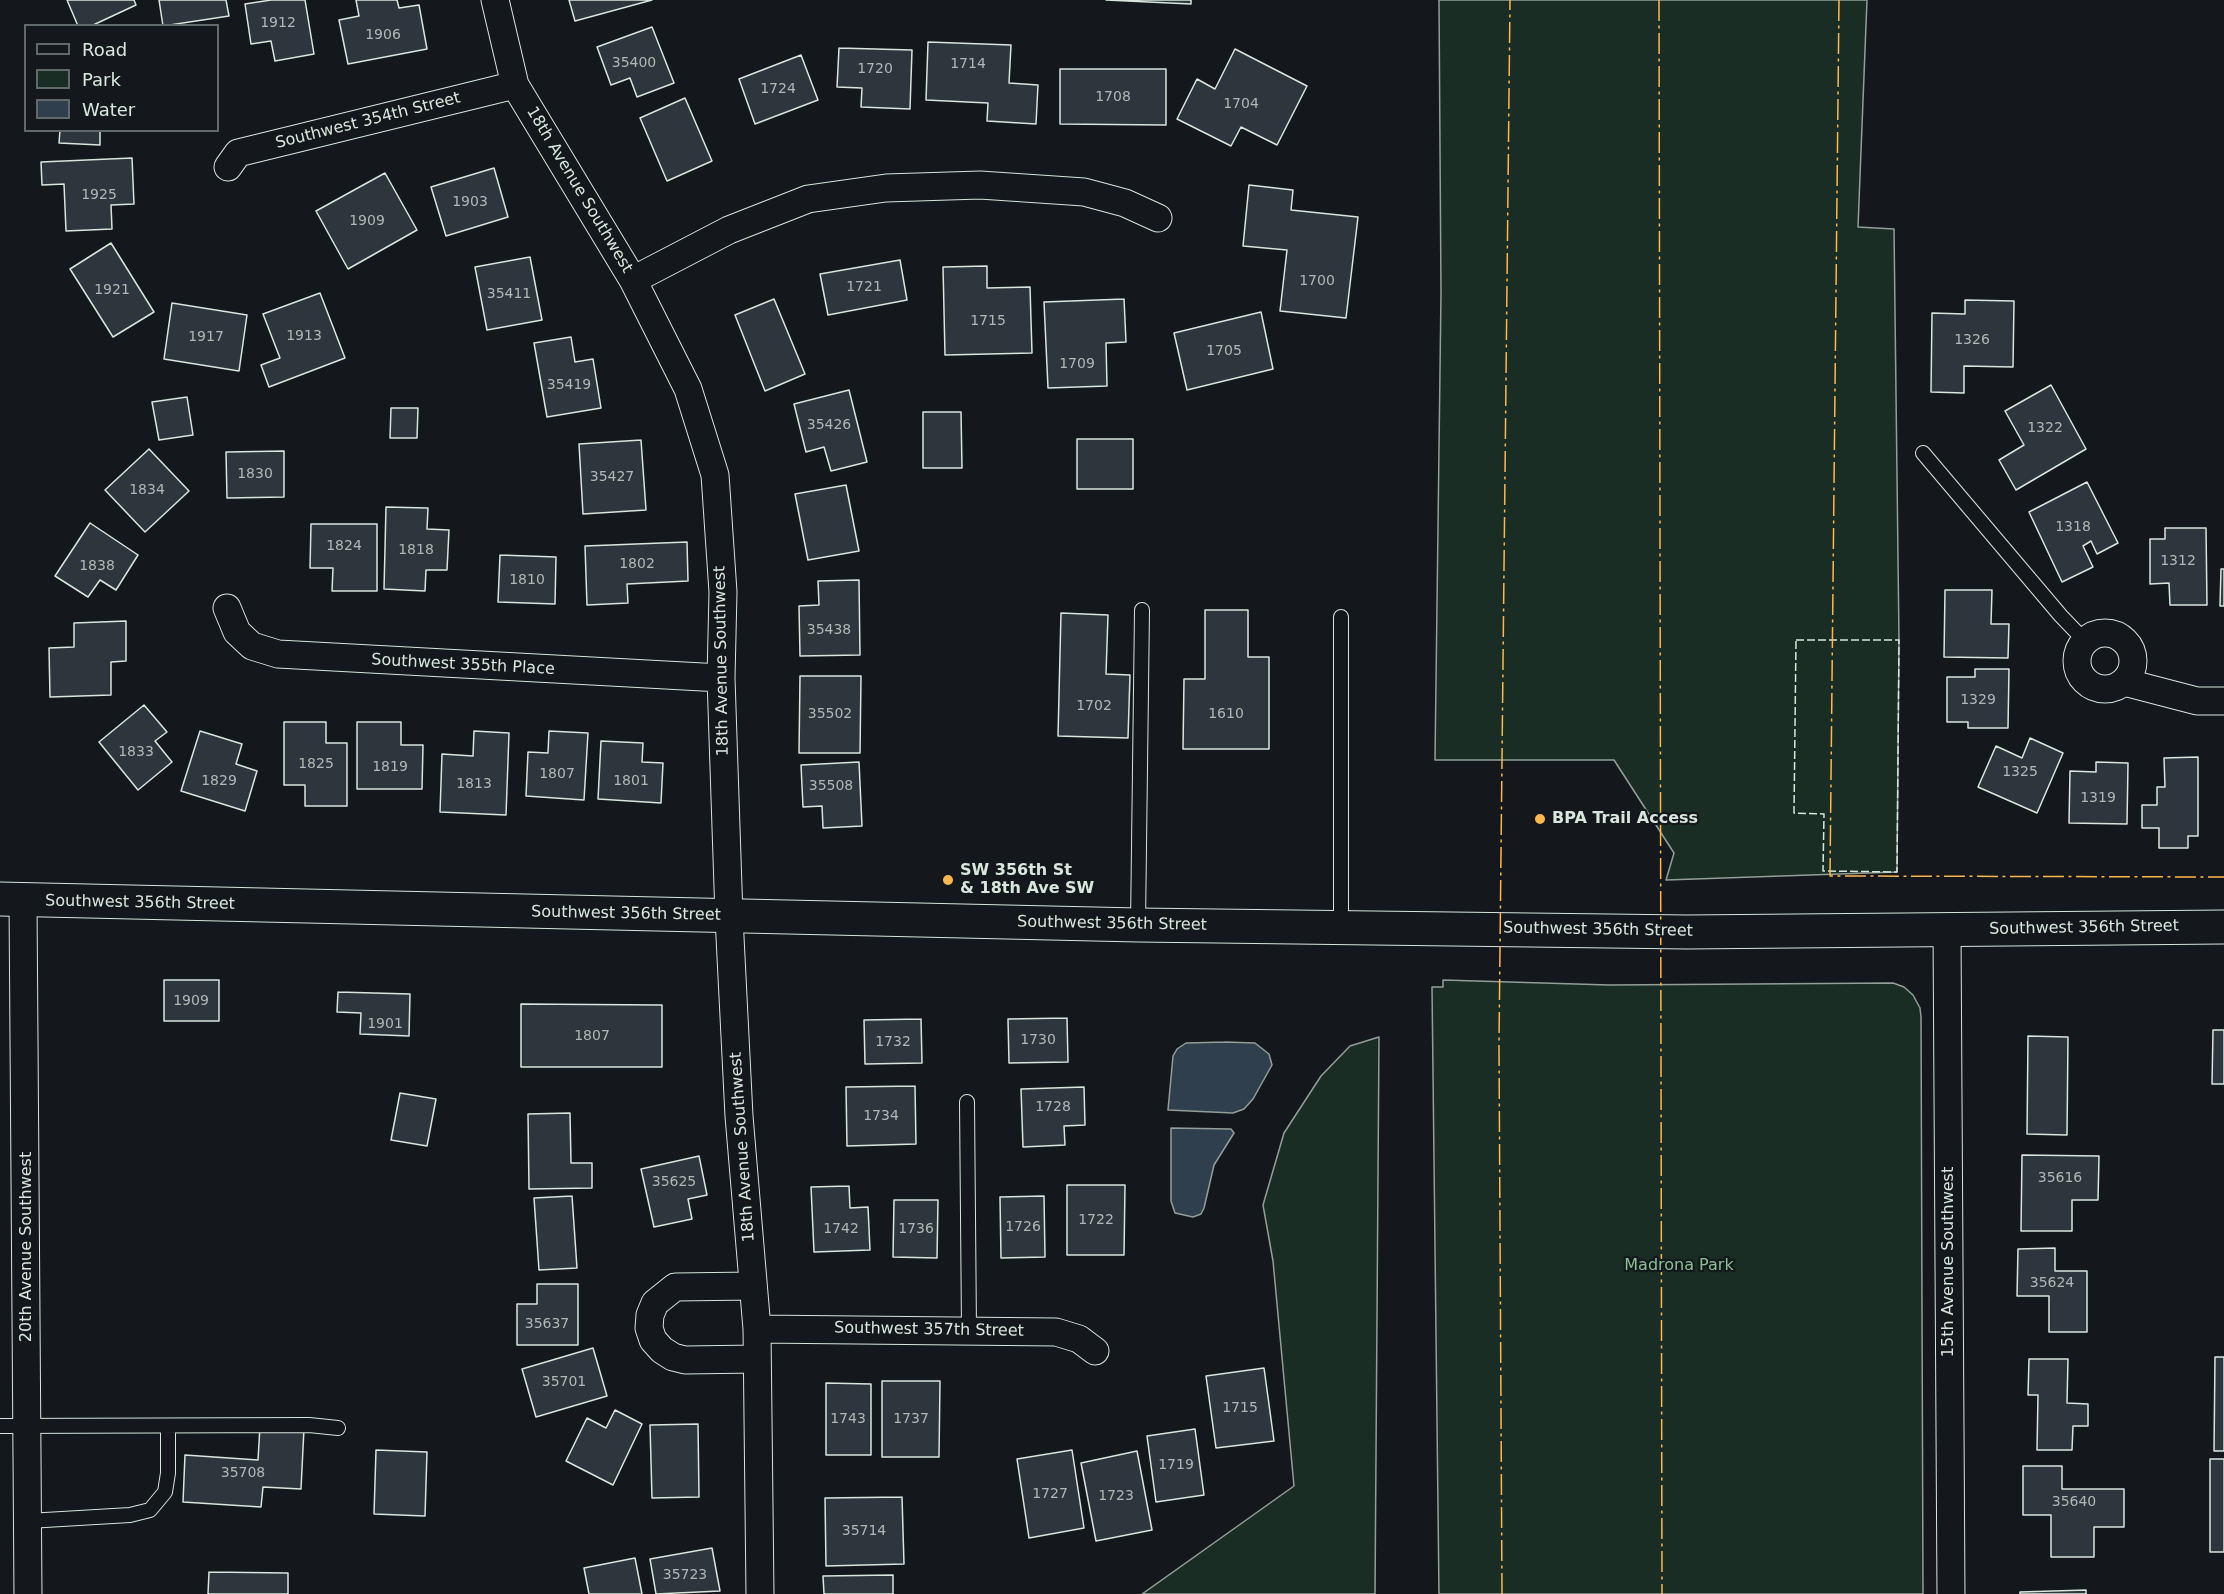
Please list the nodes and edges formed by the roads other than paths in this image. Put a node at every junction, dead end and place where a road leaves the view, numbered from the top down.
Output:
1 (495, 0) edge
2 (515, 85) junction
3 (228, 167) dead end
4 (1158, 218) dead end
5 (633, 280) junction
6 (1923, 453) dead end
7 (227, 608) dead end
8 (1142, 610) dead end
9 (1341, 617) dead end
10 (2085, 641) junction
11 (721, 678) junction
12 (2124, 682) junction
13 (2224, 701) edge
14 (12, 900) edge
15 (729, 917) junction
16 (1138, 925) junction
17 (1341, 926) junction
18 (2224, 927) edge
19 (1947, 930) junction
20 (967, 1102) dead end
21 (753, 1286) junction
22 (757, 1329) junction
23 (969, 1331) junction
24 (1095, 1351) dead end
25 (757, 1359) junction
26 (0, 1426) edge
27 (168, 1426) junction
28 (27, 1427) junction
29 (338, 1428) dead end
30 (27, 1521) junction
31 (28, 1594) edge
32 (760, 1594) edge
33 (1951, 1594) edge

1 - 2 street, 18th Avenue Southwest
2 - 3 street, Southwest 354th Street
2 - 5 street, 18th Avenue Southwest
4 - 5 street
5 - 11 street, 18th Avenue Southwest
6 - 10 lane
7 - 11 street, Southwest 355th Place
8 - 16 lane
9 - 17 lane
10 - 12 street
10 - 12 street
11 - 15 street, 18th Avenue Southwest
12 - 13 street
14 - 15 main road, Southwest 356th Street
14 - 28 street, 20th Avenue Southwest
15 - 16 main road, Southwest 356th Street
15 - 21 street, 18th Avenue Southwest
16 - 17 main road, Southwest 356th Street
17 - 19 main road, Southwest 356th Street
18 - 19 main road, Southwest 356th Street
19 - 33 street, 15th Avenue Southwest
20 - 23 lane
21 - 22 street, 18th Avenue Southwest
21 - 25 street
22 - 23 street, Southwest 357th Street
22 - 25 street, 18th Avenue Southwest
23 - 24 street, Southwest 357th Street
25 - 32 street, 18th Avenue Southwest
26 - 28 lane
27 - 28 lane
27 - 29 lane
27 - 30 lane
28 - 30 street, 20th Avenue Southwest
30 - 31 street, 20th Avenue Southwest

